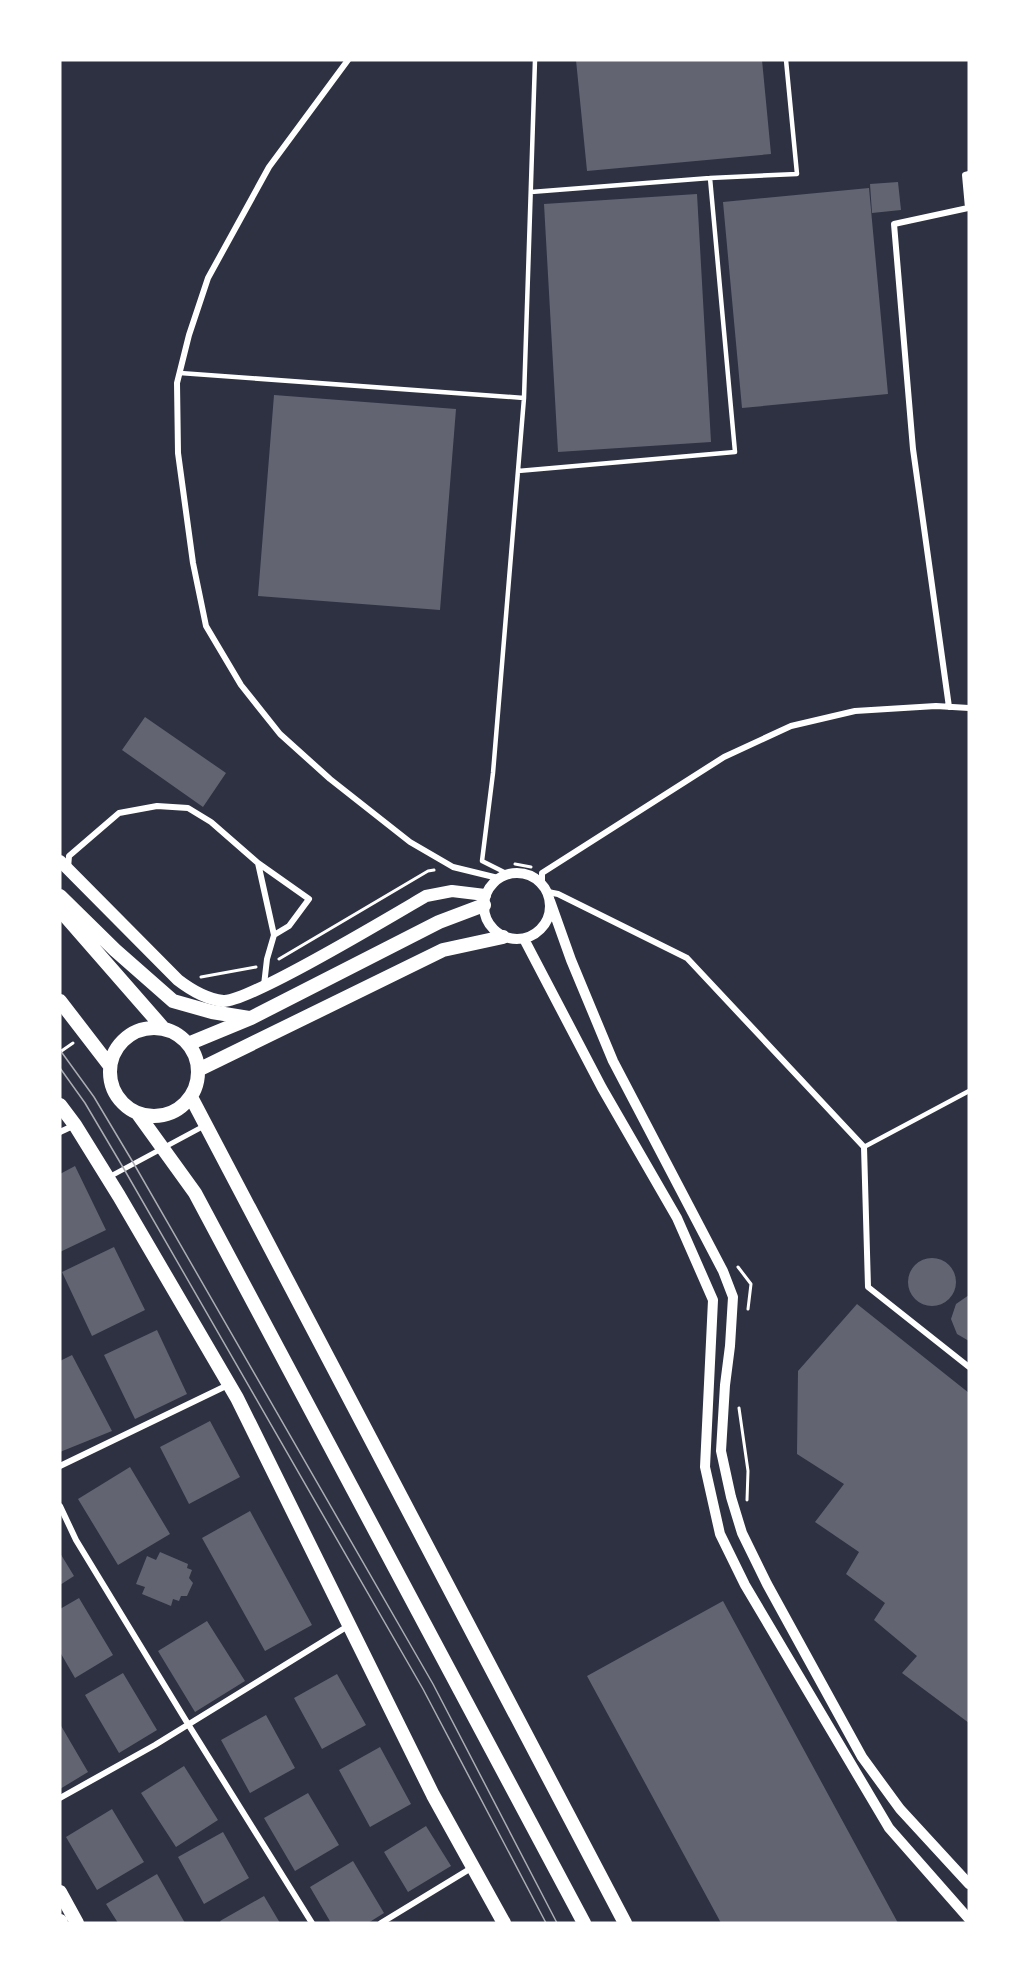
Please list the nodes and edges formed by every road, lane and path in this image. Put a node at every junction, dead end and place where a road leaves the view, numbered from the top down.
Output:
1 (348, 60) edge
2 (536, 60) edge
3 (786, 60) edge
4 (969, 174) edge
5 (710, 178) junction
6 (531, 192) junction
7 (180, 373) junction
8 (524, 398) junction
9 (518, 471) junction
10 (950, 707) junction
11 (969, 708) edge
12 (482, 861) junction
13 (258, 863) junction
14 (64, 865) edge
15 (459, 868) junction
16 (503, 876) junction
17 (546, 887) junction
18 (60, 896) edge
19 (484, 900) junction
20 (60, 910) edge
21 (274, 935) junction
22 (503, 937) junction
23 (524, 939) junction
24 (267, 966) junction
25 (190, 979) dead end
26 (264, 987) junction
27 (60, 1001) edge
28 (251, 1018) junction
29 (164, 1029) junction
30 (188, 1044) junction
31 (110, 1066) junction
32 (198, 1070) junction
33 (969, 1091) edge
34 (190, 1097) junction
35 (60, 1105) edge
36 (138, 1114) junction
37 (75, 1125) junction
38 (205, 1125) junction
39 (60, 1132) edge
40 (163, 1147) junction
41 (864, 1147) junction
42 (108, 1178) junction
43 (732, 1259) dead end
44 (747, 1314) dead end
45 (969, 1367) edge
46 (228, 1385) junction
47 (739, 1407) dead end
48 (60, 1466) edge
49 (747, 1503) dead end
50 (60, 1506) edge
51 (350, 1626) junction
52 (188, 1725) junction
53 (60, 1798) edge
54 (473, 1867) junction
55 (969, 1884) edge
56 (60, 1892) edge
57 (969, 1919) edge
58 (77, 1923) edge
59 (312, 1923) edge
60 (381, 1923) edge
61 (504, 1923) edge
62 (584, 1923) edge
63 (625, 1923) edge

1 - 7 street
2 - 6 lane
3 - 5 lane
4 - 10 street
5 - 6 lane
5 - 9 lane
6 - 8 lane
7 - 8 lane
7 - 15 street
8 - 9 lane
9 - 12 lane
10 - 11 street
10 - 17 street
12 - 16 lane
12 - 17 path
13 - 14 street
13 - 21 street
13 - 21 street
14 - 26 main road
15 - 16 street
15 - 24 path
16 - 17 street
16 - 19 street
17 - 23 street
17 - 41 street
17 - 55 street
18 - 28 main road
19 - 22 street
19 - 26 main road
19 - 28 main road
20 - 29 main road
21 - 24 street
22 - 23 street
22 - 32 main road
23 - 57 street
24 - 25 path
24 - 26 street
27 - 31 main road
28 - 30 main road
29 - 30 main road
29 - 31 main road
30 - 32 main road
31 - 36 main road
32 - 34 main road
33 - 41 lane
34 - 36 main road
34 - 38 main road
35 - 37 main road
36 - 40 main road
37 - 39 street
37 - 42 main road
38 - 40 street
38 - 63 main road
40 - 42 street
40 - 62 main road
41 - 45 street
42 - 46 main road
43 - 44 path
46 - 48 street
46 - 51 main road
47 - 49 path
50 - 52 street
51 - 52 street
51 - 54 main road
52 - 53 street
52 - 59 street
54 - 60 street
54 - 61 main road
56 - 58 main road

